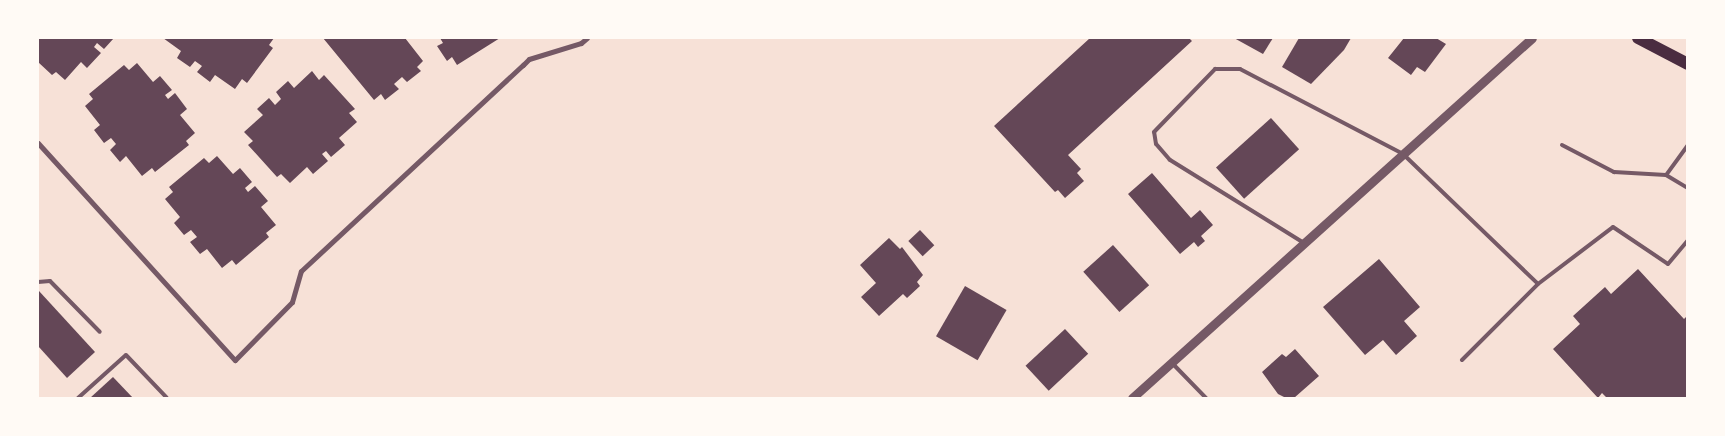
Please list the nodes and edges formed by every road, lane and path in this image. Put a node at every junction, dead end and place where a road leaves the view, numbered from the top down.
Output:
1 (587, 38) edge
2 (1532, 38) edge
3 (1638, 38) edge
4 (1688, 64) edge
5 (38, 143) edge
6 (1562, 145) dead end
7 (1688, 145) edge
8 (1403, 154) junction
9 (1666, 174) junction
10 (1688, 188) edge
11 (1688, 240) edge
12 (1304, 243) junction
13 (38, 282) edge
14 (1538, 284) junction
15 (100, 332) dead end
16 (1462, 360) dead end
17 (1172, 363) junction
18 (78, 398) edge
19 (167, 398) edge
20 (1132, 398) edge
21 (1206, 398) edge

1 - 5 street
2 - 8 street
3 - 4 main road
6 - 9 lane
7 - 9 lane
8 - 12 street
8 - 12 lane
8 - 14 lane
9 - 10 lane
11 - 14 lane
12 - 17 street
13 - 15 lane
14 - 16 lane
17 - 20 street
17 - 21 lane
18 - 19 lane

